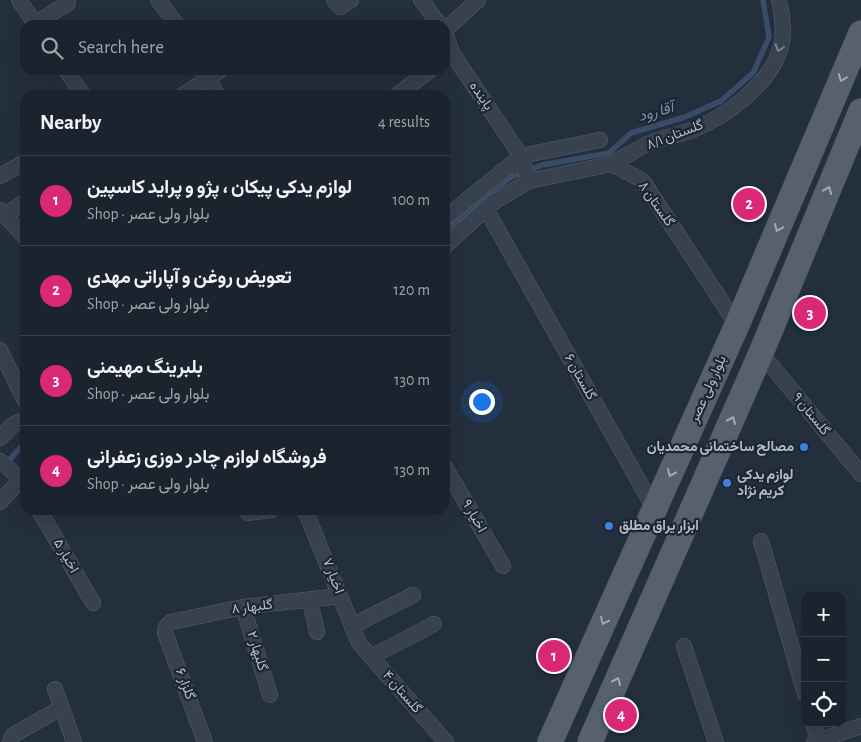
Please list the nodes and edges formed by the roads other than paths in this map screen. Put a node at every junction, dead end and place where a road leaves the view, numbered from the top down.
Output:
1 (19, 0) edge
2 (158, 0) edge
3 (334, 0) edge
4 (351, 0) edge
5 (421, 0) edge
6 (478, 0) edge
7 (779, 0) edge
8 (68, 3) dead end
9 (32, 20) edge
10 (42, 20) edge
11 (173, 20) edge
12 (436, 20) edge
13 (450, 26) edge
14 (861, 33) edge
15 (450, 57) edge
16 (69, 75) edge
17 (204, 75) edge
18 (206, 75) edge
19 (423, 75) edge
20 (79, 90) edge
21 (188, 90) edge
22 (215, 90) edge
23 (404, 90) edge
24 (861, 111) edge
25 (600, 140) dead end
26 (521, 156) junction
27 (611, 164) junction
28 (20, 165) edge
29 (0, 176) edge
30 (529, 181) junction
31 (20, 204) edge
32 (486, 208) junction
33 (2, 213) edge
34 (450, 214) edge
35 (20, 231) edge
36 (450, 241) edge
37 (737, 325) junction
38 (0, 350) edge
39 (761, 353) junction
40 (20, 391) edge
41 (20, 422) edge
42 (0, 438) edge
43 (0, 460) edge
44 (861, 474) edge
45 (450, 476) edge
46 (20, 477) edge
47 (20, 479) edge
48 (0, 502) edge
49 (655, 510) junction
50 (42, 515) edge
51 (307, 515) edge
52 (760, 541) dead end
53 (503, 566) dead end
54 (413, 595) dead end
55 (340, 596) junction
56 (310, 601) junction
57 (93, 603) dead end
58 (244, 607) junction
59 (434, 624) dead end
60 (352, 626) junction
61 (166, 627) joint
62 (317, 632) dead end
63 (359, 643) joint
64 (684, 646) dead end
65 (371, 657) junction
66 (801, 682) edge
67 (55, 689) dead end
68 (270, 695) dead end
69 (61, 708) junction
70 (861, 726) edge
71 (814, 727) edge
72 (816, 741) edge
73 (10, 742) edge
74 (74, 742) edge
75 (205, 742) edge
76 (446, 742) edge
77 (550, 742) edge
78 (590, 742) edge
79 (716, 742) edge

1 - 9 street
2 - 11 street
3 - 4 street
5 - 12 street
6 - 13 street
7 -> 27 street, گلستان ۸/۱
8 - 10 street
14 -> 37 main road, بلوار ولی عصر
15 - 26 street, پاینده
16 - 20 street
17 - 21 street
18 - 22 street
19 - 23 street
39 -> 24 main road
25 - 26 street
26 - 30 street, پاینده
26 - 34 street
27 - 30 street
27 - 37 street, گلستان ۸
28 - 29 street
30 - 32 street
31 - 33 street
32 - 36 street
32 - 49 street, گلستان ۶
33 - 35 street
37 -> 49 main road, بلوار ولی عصر
38 - 40 street
39 - 44 street, گلستان ۹
78 -> 39 main road
41 - 42 street
43 - 46 street
45 - 53 street, اخیار ۹
47 - 48 street
49 -> 77 main road, بلوار ولی عصر
50 - 57 street, اخیار ۵
51 - 55 street, اخیار ۷
52 - 66 street
54 - 60 street
55 - 56 street, گلبهار ۸
55 - 60 street, اخیار ۷
56 - 58 street, گلبهار ۸
56 - 62 street
58 - 61 street, گلبهار ۸
58 - 68 street, گلبهار ۲
59 - 65 street
60 - 63 street, اخیار ۷
61 - 75 street, گلزار ۶
63 - 65 street, گلستان ۴
64 - 79 street
65 - 76 street, گلستان ۴
67 - 69 street
69 - 73 street
69 - 74 street
70 - 72 street
71 - 72 street

